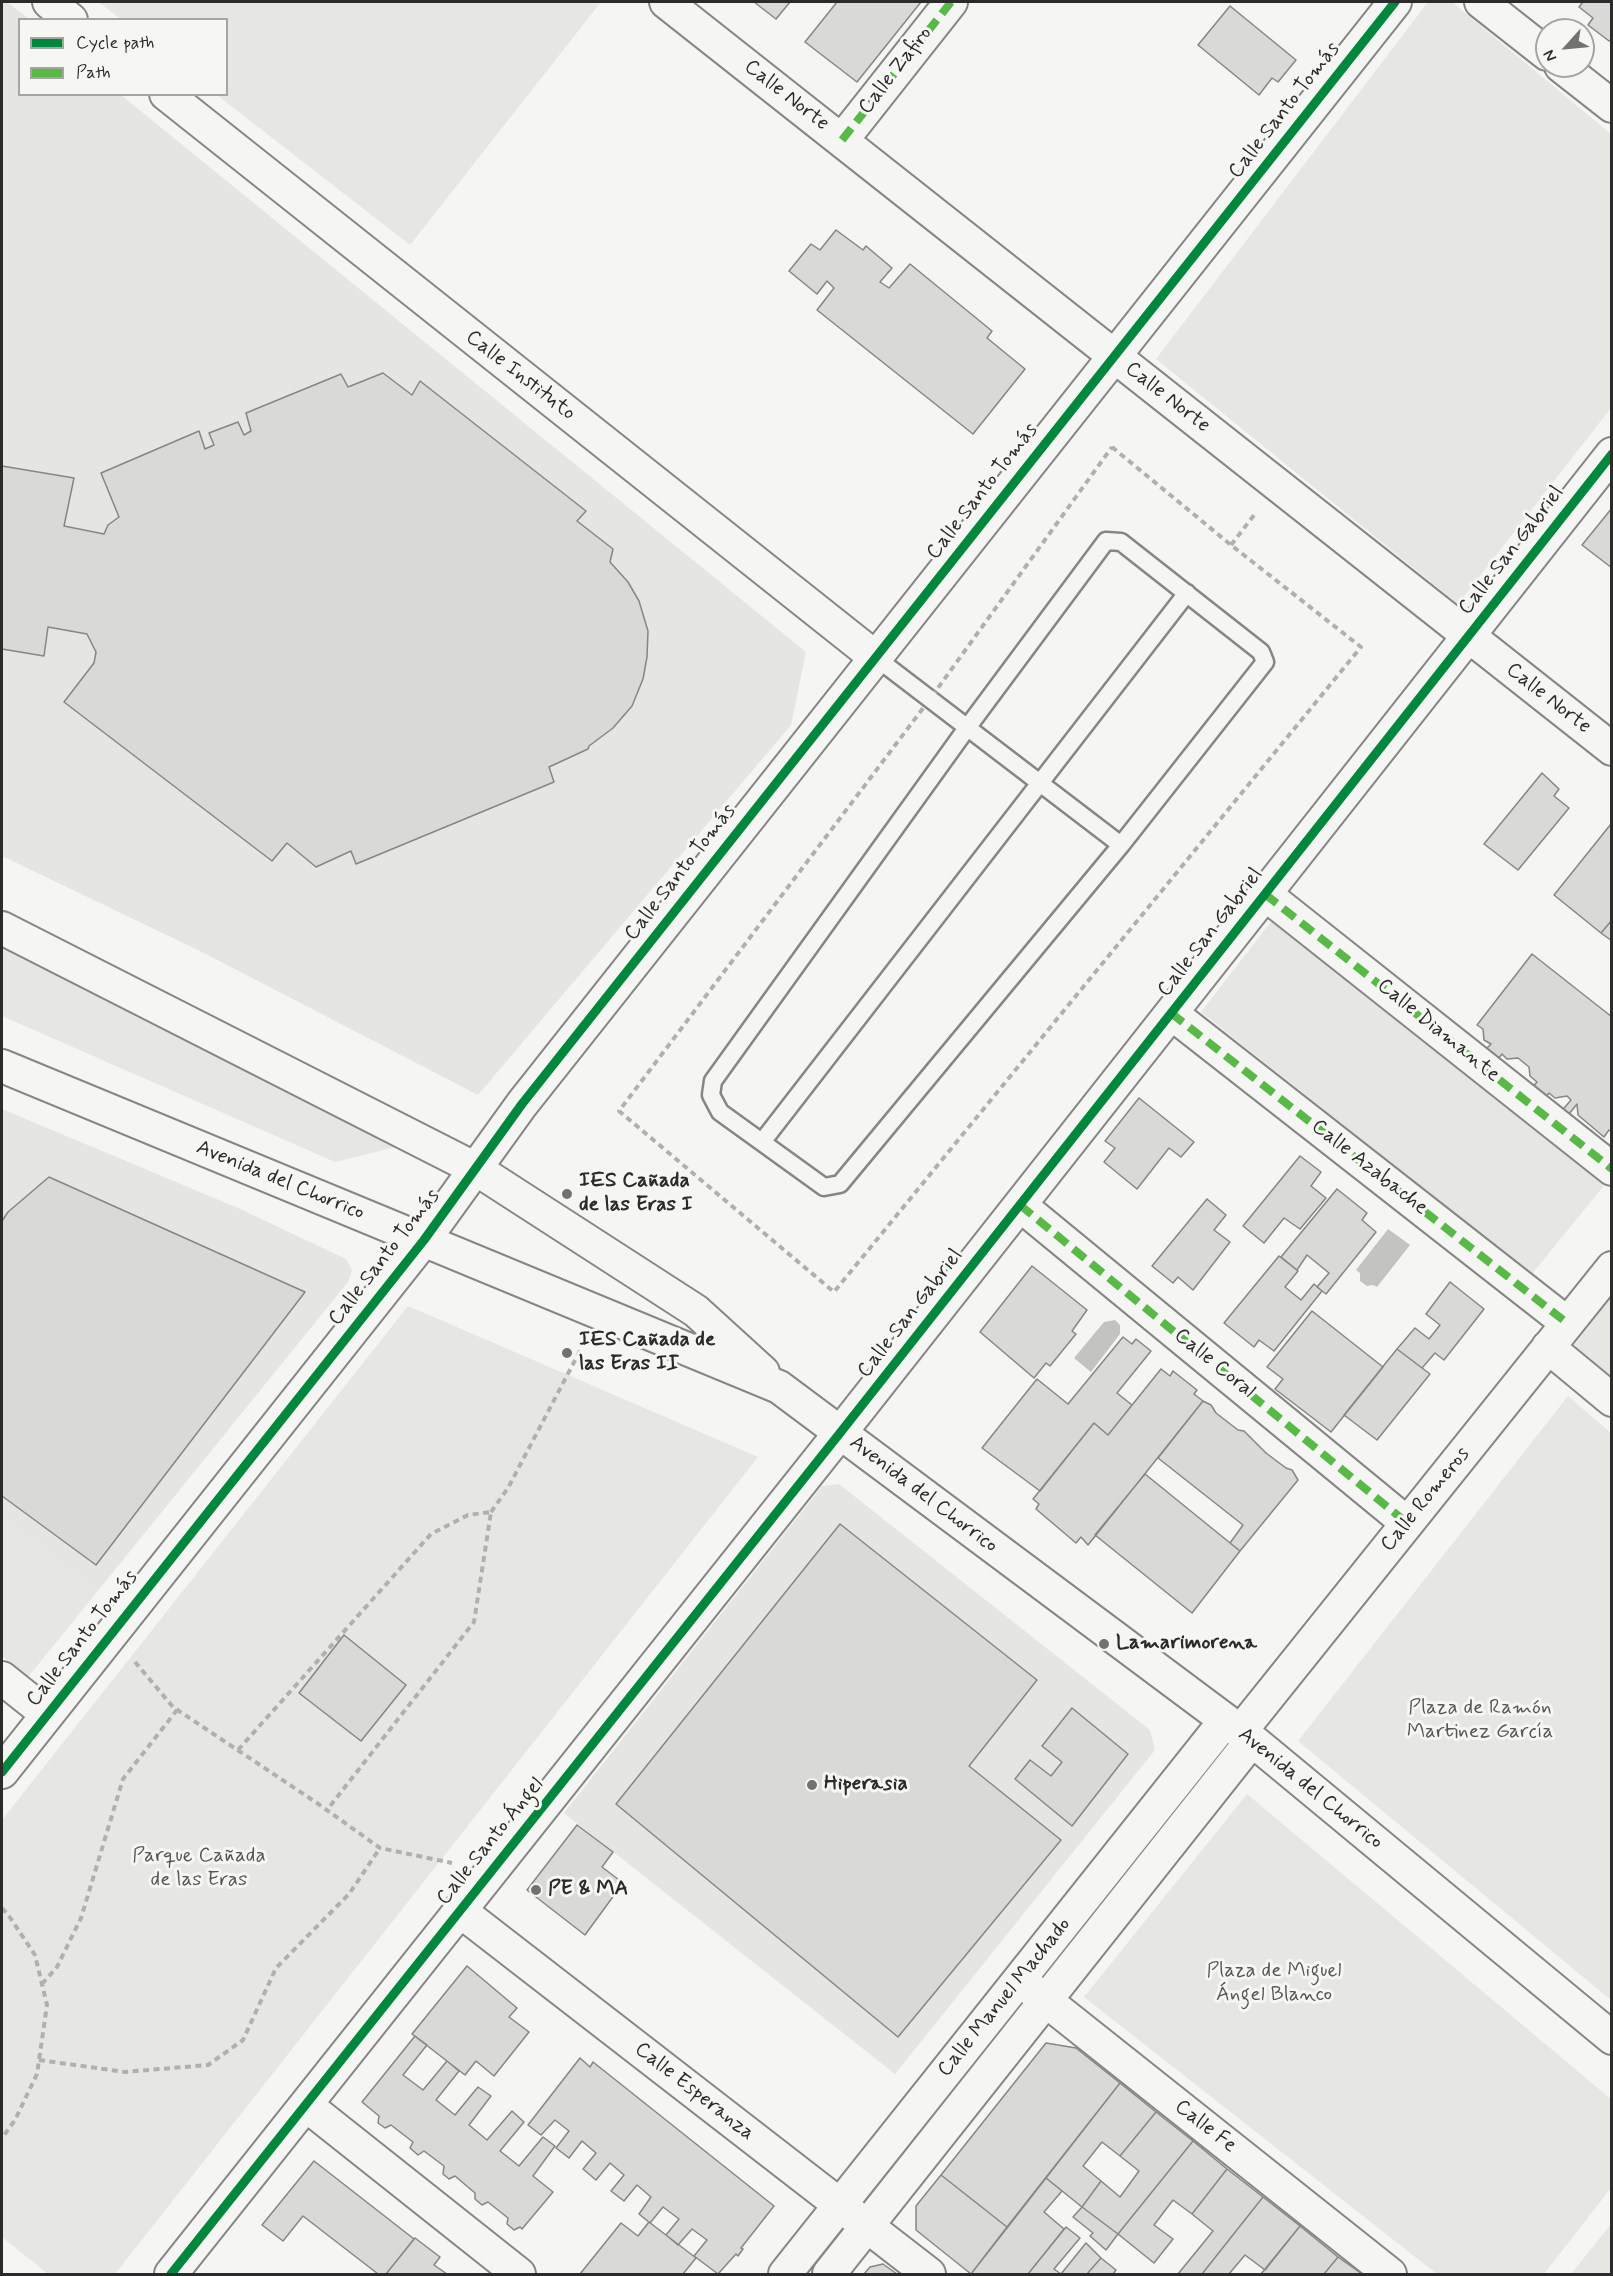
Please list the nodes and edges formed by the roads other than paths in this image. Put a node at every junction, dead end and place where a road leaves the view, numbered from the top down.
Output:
1 (49, 2) edge
2 (666, 2) edge
3 (951, 2) edge
4 (1395, 2) edge
5 (1481, 2) edge
6 (69, 18) edge
7 (1535, 45) edge
8 (1576, 78) edge
9 (169, 96) edge
10 (1611, 106) edge
11 (842, 140) junction
12 (1114, 356) junction
13 (1611, 454) edge
14 (1186, 593) junction
15 (1468, 636) junction
16 (875, 657) junction
17 (968, 728) junction
18 (1611, 749) edge
19 (1041, 784) junction
20 (1121, 844) junction
21 (1265, 894) junction
22 (2, 928) edge
23 (1171, 1013) junction
24 (2, 1066) edge
25 (762, 1142) junction
26 (476, 1168) junction
27 (1611, 1169) edge
28 (1020, 1205) junction
29 (424, 1240) junction
30 (1611, 1268) edge
31 (1557, 1335) junction
32 (779, 1387) junction
33 (1611, 1400) edge
34 (840, 1433) junction
35 (1407, 1523) junction
36 (2, 1678) edge
37 (47, 1714) junction
38 (1239, 1731) junction
39 (2, 1772) edge
40 (459, 1910) junction
41 (1019, 1980) junction
42 (1046, 2001) junction
43 (1611, 2038) edge
44 (306, 2105) junction
45 (840, 2205) junction
46 (867, 2226) junction
47 (171, 2274) edge
48 (519, 2274) edge
49 (785, 2274) edge
50 (829, 2274) edge
51 (929, 2274) edge
52 (1390, 2274) edge

1 - 6 street
2 - 11 street, Calle Norte
3 - 11 street, Calle Zafiro
4 - 12 street, Calle Santo Tomás
5 - 7 street
8 - 10 street
9 - 16 street, Calle Instituto
11 - 12 street, Calle Norte
12 - 15 street, Calle Norte
12 - 16 street, Calle Santo Tomás
13 - 15 street, Calle San Gabriel
14 - 17 lane
14 - 19 lane
14 - 20 lane
15 - 18 street, Calle Norte
15 - 21 street, Calle San Gabriel
16 - 17 lane
16 - 26 street, Calle Santo Tomás
17 - 19 lane
17 - 25 lane
19 - 20 lane
19 - 25 lane
20 - 25 lane
21 - 23 street, Calle San Gabriel
21 - 27 street, Calle Diamante
22 - 26 street
23 - 28 street, Calle San Gabriel
23 - 31 street, Calle Azabache
24 - 29 street, Avenida del Chorrico
26 - 29 street, Calle Santo Tomás
26 - 32 street
28 - 34 street, Calle San Gabriel
28 - 35 street, Calle Coral
29 - 32 street, Avenida del Chorrico
29 - 37 street, Calle Santo Tomás
30 - 31 street, Calle Romeros
31 - 33 street, Calle Azabache
31 - 35 street, Calle Romeros
32 - 34 street, Avenida del Chorrico
34 - 38 street, Avenida del Chorrico
34 - 40 street, Calle Santo Ángel
35 - 38 street, Calle Romeros
36 - 37 street
37 - 39 street, Calle Santo Tomás
38 - 41 street, Calle Manuel Machado
38 - 42 street, Calle Manuel Machado
38 - 43 street, Avenida del Chorrico
40 - 44 street, Calle Santo Ángel
40 - 45 street, Calle Esperanza
41 - 42 street, Calle Fe
41 - 45 street, Calle Manuel Machado
42 - 46 street, Calle Manuel Machado
42 - 52 street, Calle Fe
44 - 47 street, Calle Santo Ángel
44 - 48 street
45 - 46 street, Calle Esperanza
45 - 49 street, Calle Manuel Machado
46 - 50 street, Calle Manuel Machado
46 - 51 street, Calle Esperanza

